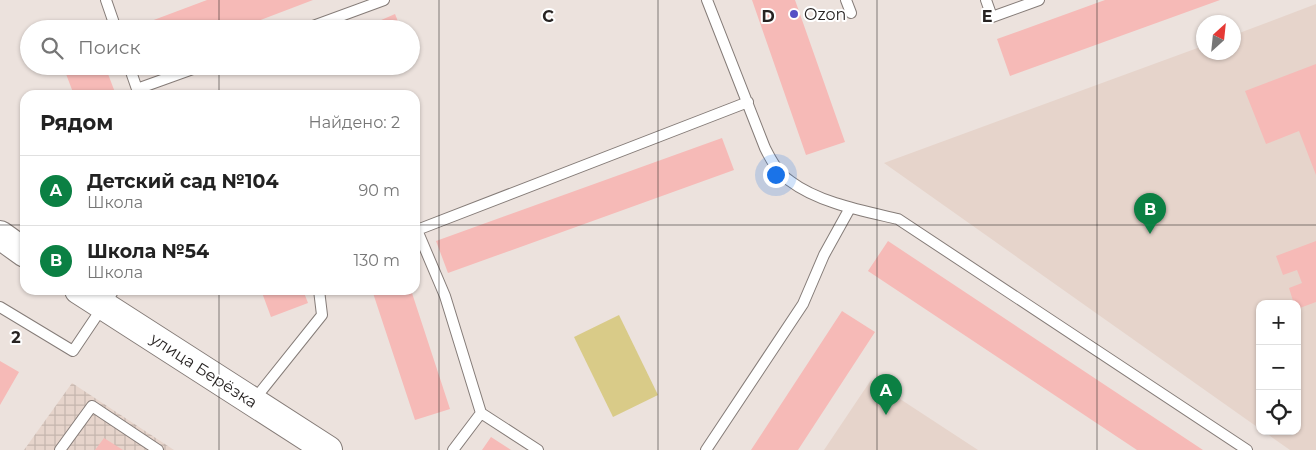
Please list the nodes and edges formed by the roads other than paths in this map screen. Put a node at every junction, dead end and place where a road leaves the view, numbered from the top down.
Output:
1 (106, 0) edge
2 (384, 0) edge
3 (707, 0) edge
4 (846, 0) edge
5 (986, 0) edge
6 (1039, 0) edge
7 (851, 13) dead end
8 (113, 20) edge
9 (330, 20) edge
10 (132, 75) edge
11 (179, 75) edge
12 (137, 90) edge
13 (143, 90) edge
14 (748, 102) junction
15 (850, 208) junction
16 (420, 228) edge
17 (420, 239) edge
18 (319, 295) edge
19 (109, 298) edge
20 (0, 308) edge
21 (253, 402) junction
22 (481, 413) junction
23 (60, 450) edge
24 (158, 450) edge
25 (328, 450) edge
26 (453, 450) edge
27 (538, 450) edge
28 (706, 450) edge
29 (1247, 450) edge

1 - 8 lane
2 - 9 lane
3 - 14 lane
4 - 7 lane
5 - 6 lane
10 - 12 lane
11 - 13 lane
14 - 15 lane
14 - 16 lane
15 - 28 lane
15 - 29 lane
17 - 22 lane
18 - 21 lane
19 - 20 lane
19 - 21 main road, улица Берёзка
21 - 25 main road, улица Берёзка
22 - 26 lane
22 - 27 lane
23 - 24 lane

